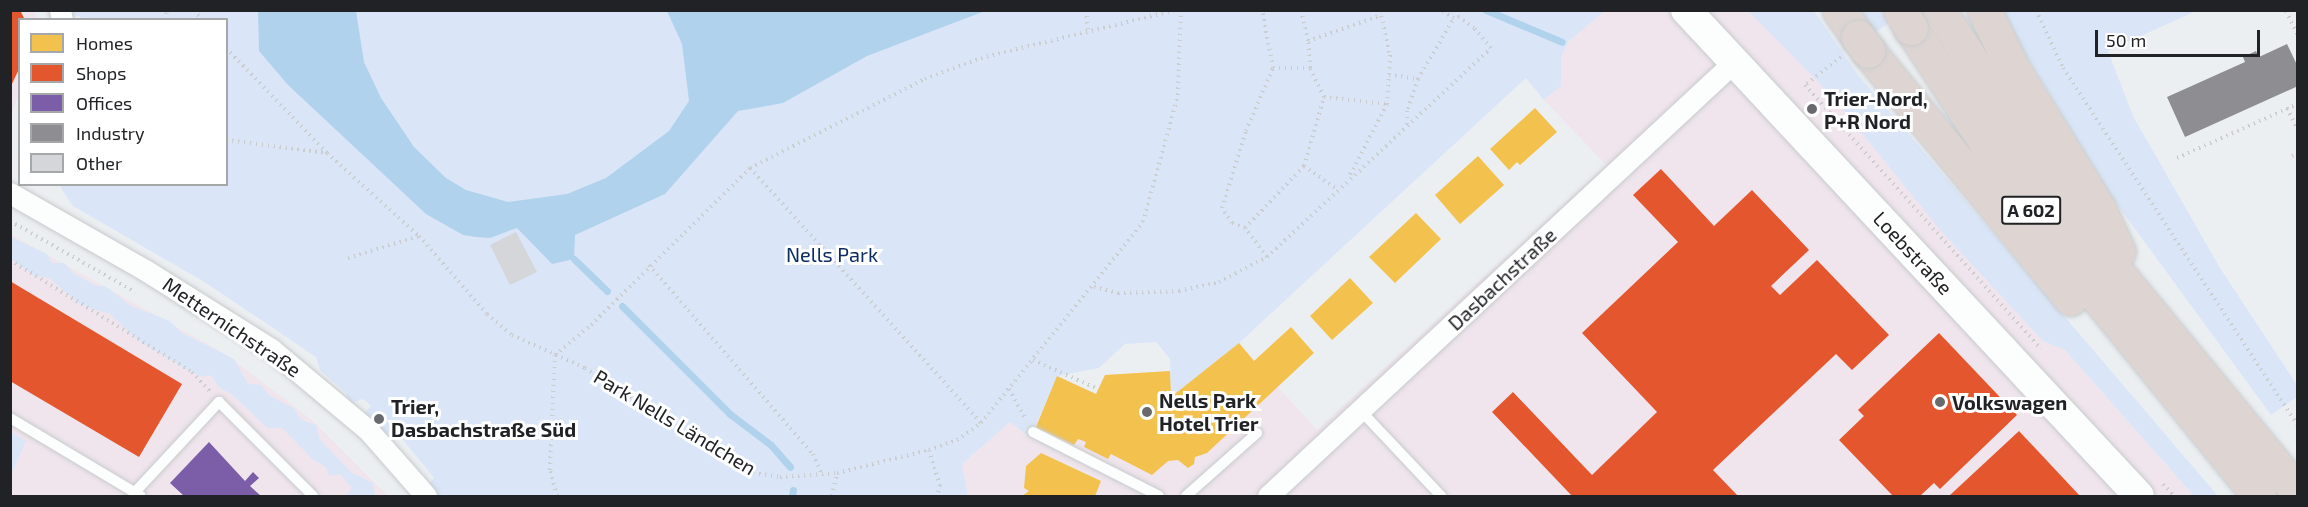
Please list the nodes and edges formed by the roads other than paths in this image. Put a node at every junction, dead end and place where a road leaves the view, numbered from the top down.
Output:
1 (1686, 10) edge
2 (1839, 10) edge
3 (1984, 10) edge
4 (1939, 11) edge
5 (1906, 19) edge
6 (1735, 61) junction
7 (10, 193) edge
8 (2146, 307) junction
9 (2163, 383) junction
10 (1361, 411) junction
11 (10, 418) edge
12 (1033, 432) road end
13 (1257, 433) dead end
14 (2149, 488) edge
15 (2298, 492) edge
16 (139, 494) edge
17 (313, 496) edge
18 (426, 496) edge
19 (1158, 496) edge
20 (1186, 496) edge
21 (1268, 496) edge
22 (1441, 496) edge
23 (2259, 496) edge

1 - 6 main road, Loebstraße
2 - 9 highway
3 - 8 highway
4 - 8 highway, A 602
5 - 9 highway, A 602
6 - 10 street, Dasbachstraße
6 - 14 main road, Loebstraße
7 - 18 street, Metternichstraße
8 - 15 highway, A 602
9 - 23 highway, A 602
10 - 21 street, Dasbachstraße
10 - 22 lane
11 - 16 lane
12 - 19 lane
13 - 20 lane
16 - 17 lane

